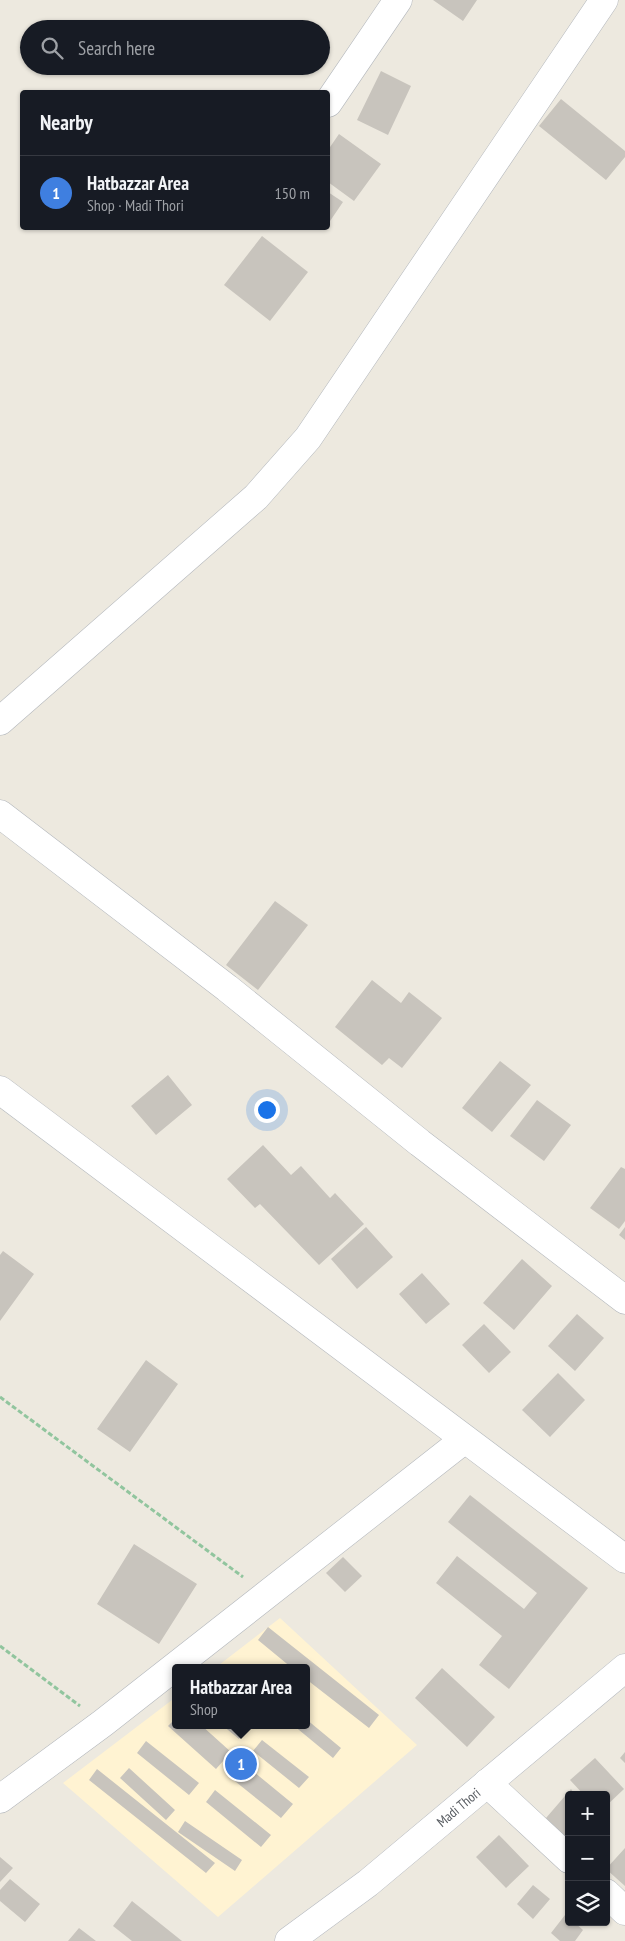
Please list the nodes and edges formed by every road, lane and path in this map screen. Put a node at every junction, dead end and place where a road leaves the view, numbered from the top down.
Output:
1 (398, 0) edge
2 (604, 0) edge
3 (330, 100) edge
4 (0, 721) edge
5 (0, 814) edge
6 (0, 1090) edge
7 (625, 1300) edge
8 (0, 1398) edge
9 (466, 1438) junction
10 (625, 1559) edge
11 (266, 1594) junction
12 (0, 1646) edge
13 (178, 1664) edge
14 (172, 1668) edge
15 (625, 1668) edge
16 (103, 1723) junction
17 (487, 1783) junction
18 (0, 1799) edge
19 (565, 1855) edge
20 (610, 1898) edge
21 (625, 1911) edge
22 (289, 1941) edge

1 - 3 street
2 - 4 street
5 - 7 street
6 - 9 street
8 - 11 path
9 - 10 street
9 - 11 street
11 - 13 street
12 - 16 path
14 - 16 street
15 - 17 street, Madi Thori
16 - 18 street
17 - 19 street
17 - 22 street, Madi Thori
20 - 21 street

